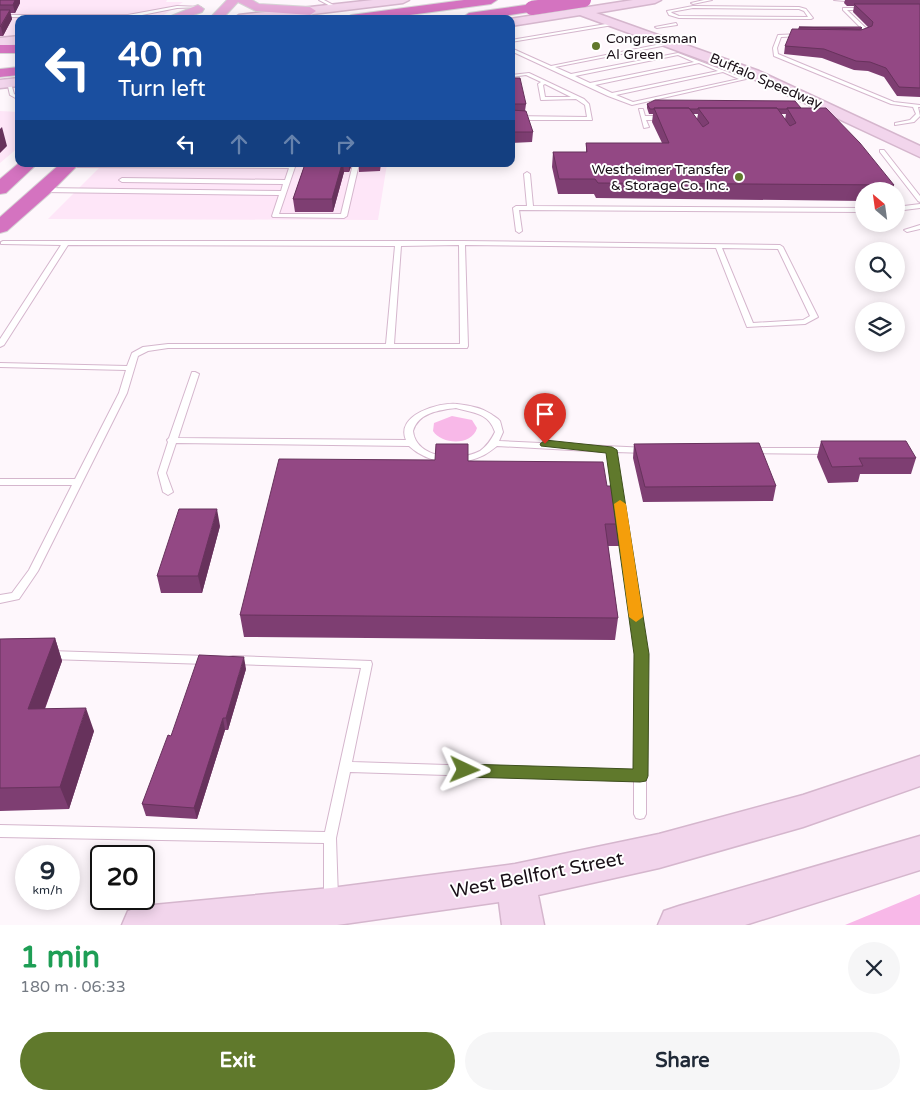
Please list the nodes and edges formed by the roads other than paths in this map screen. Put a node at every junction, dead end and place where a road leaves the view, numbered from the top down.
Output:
1 (234, 0) edge
2 (243, 0) edge
3 (321, 0) edge
4 (400, 0) edge
5 (491, 0) edge
6 (550, 0) edge
7 (653, 0) edge
8 (710, 0) edge
9 (836, 0) edge
10 (862, 2) edge
11 (583, 4) edge
12 (606, 4) edge
13 (201, 5) edge
14 (693, 7) junction
15 (337, 8) junction
16 (532, 9) edge
17 (872, 9) edge
18 (310, 11) junction
19 (137, 15) edge
20 (179, 15) edge
21 (189, 15) edge
22 (219, 15) edge
23 (274, 15) edge
24 (380, 15) edge
25 (489, 15) edge
26 (0, 16) edge
27 (15, 17) edge
28 (515, 20) edge
29 (612, 24) junction
30 (676, 24) dead end
31 (658, 27) junction
32 (810, 35) edge
33 (859, 35) edge
34 (15, 40) edge
35 (515, 40) edge
36 (0, 42) edge
37 (671, 43) junction
38 (15, 48) edge
39 (717, 48) junction
40 (0, 49) edge
41 (515, 51) edge
42 (15, 54) edge
43 (0, 56) edge
44 (698, 57) junction
45 (551, 67) junction
46 (723, 71) junction
47 (515, 76) edge
48 (570, 76) junction
49 (546, 83) junction
50 (589, 85) junction
51 (610, 94) junction
52 (576, 98) junction
53 (917, 106) edge
54 (832, 108) junction
55 (641, 110) dead end
56 (880, 116) dead end
57 (515, 118) edge
58 (643, 118) junction
59 (671, 118) edge
60 (897, 124) junction
61 (646, 127) dead end
62 (920, 135) edge
63 (882, 151) dead end
64 (920, 152) edge
65 (24, 167) edge
66 (67, 167) edge
67 (131, 167) edge
68 (292, 167) edge
69 (355, 167) edge
70 (527, 174) dead end
71 (122, 180) junction
72 (287, 182) junction
73 (2, 186) edge
74 (43, 190) junction
75 (115, 191) junction
76 (283, 193) junction
77 (920, 200) edge
78 (919, 207) edge
79 (530, 208) junction
80 (905, 208) edge
81 (855, 210) edge
82 (920, 227) edge
83 (906, 230) dead end
84 (519, 231) dead end
85 (1, 238) edge
86 (66, 243) junction
87 (462, 243) junction
88 (398, 244) junction
89 (718, 246) junction
90 (0, 344) edge
91 (390, 346) junction
92 (0, 365) edge
93 (130, 368) junction
94 (195, 374) dead end
95 (171, 440) junction
96 (411, 443) junction
97 (496, 443) junction
98 (612, 450) junction
99 (650, 450) edge
100 (737, 451) edge
101 (844, 452) edge
102 (0, 482) edge
103 (78, 482) junction
104 (168, 492) dead end
105 (0, 599) edge
106 (40, 655) edge
107 (345, 767) junction
108 (920, 770) edge
109 (640, 776) junction
110 (640, 814) dead end
111 (0, 831) edge
112 (330, 838) junction
113 (920, 853) edge
114 (515, 882) junction
115 (331, 907) junction
116 (143, 925) edge
117 (523, 925) edge
118 (681, 925) edge

1 - 22 main road
2 - 18 main road
3 - 15 lane
4 - 15 main road
5 - 24 highway
6 - 11 main road, Buffalo Speedway
7 - 12 main road
8 - 14 lane
9 - 10 lane
11 - 12 main road
11 - 16 highway, bridge
11 - 29 main road, Buffalo Speedway
12 - 31 main road, Buffalo Speedway
13 - 19 lane
13 - 20 main road
13 - 21 main road
14 - 14 lane
15 - 18 main road
16 - 25 highway
16 - 28 main road
17 - 33 lane
18 - 23 main road
26 - 27 lane
29 - 35 lane
29 - 37 main road, Buffalo Speedway
30 - 31 lane
31 - 39 main road, Buffalo Speedway
32 - 53 lane
34 - 36 main road
37 - 44 main road, Buffalo Speedway
37 - 45 lane
38 - 40 highway
39 - 44 main road
39 - 54 main road, Buffalo Speedway
41 - 45 lane
42 - 43 highway
44 - 46 lane
44 - 48 lane
44 - 50 lane
44 - 54 main road, Buffalo Speedway
45 - 48 lane
46 - 51 lane
46 - 51 lane
47 - 49 lane
48 - 50 lane
49 - 52 lane
49 - 52 lane
50 - 51 lane
52 - 57 lane
53 - 60 lane
54 - 64 main road, Buffalo Speedway
55 - 58 lane
56 - 60 main road
58 - 59 lane
58 - 61 lane
60 - 62 main road
63 - 77 lane
65 - 73 highway
66 - 74 highway
67 - 71 lane
68 - 72 lane
69 - 76 lane
70 - 79 lane
71 - 72 lane
71 - 75 lane
72 - 76 lane
74 - 75 lane
74 - 85 highway
75 - 76 lane
78 - 80 lane
79 - 81 lane
79 - 84 lane
82 - 83 lane
85 - 86 lane
86 - 88 lane
86 - 90 lane
87 - 88 lane
87 - 89 lane
87 - 91 lane
88 - 91 lane
89 - 89 lane
91 - 93 lane
92 - 93 lane
93 - 103 lane
94 - 95 lane
95 - 96 lane
95 - 104 lane
96 - 97 lane
96 - 97 lane
97 - 98 lane
98 - 99 lane
98 - 109 lane
100 - 101 lane
102 - 103 lane
103 - 105 lane
106 - 107 lane
107 - 109 lane
107 - 112 lane
108 - 114 main road, West Bellfort Street
109 - 110 lane
111 - 112 lane
112 - 115 lane
113 - 118 main road
114 - 115 main road, West Bellfort Street
114 - 117 main road
115 - 116 main road, West Bellfort Street

